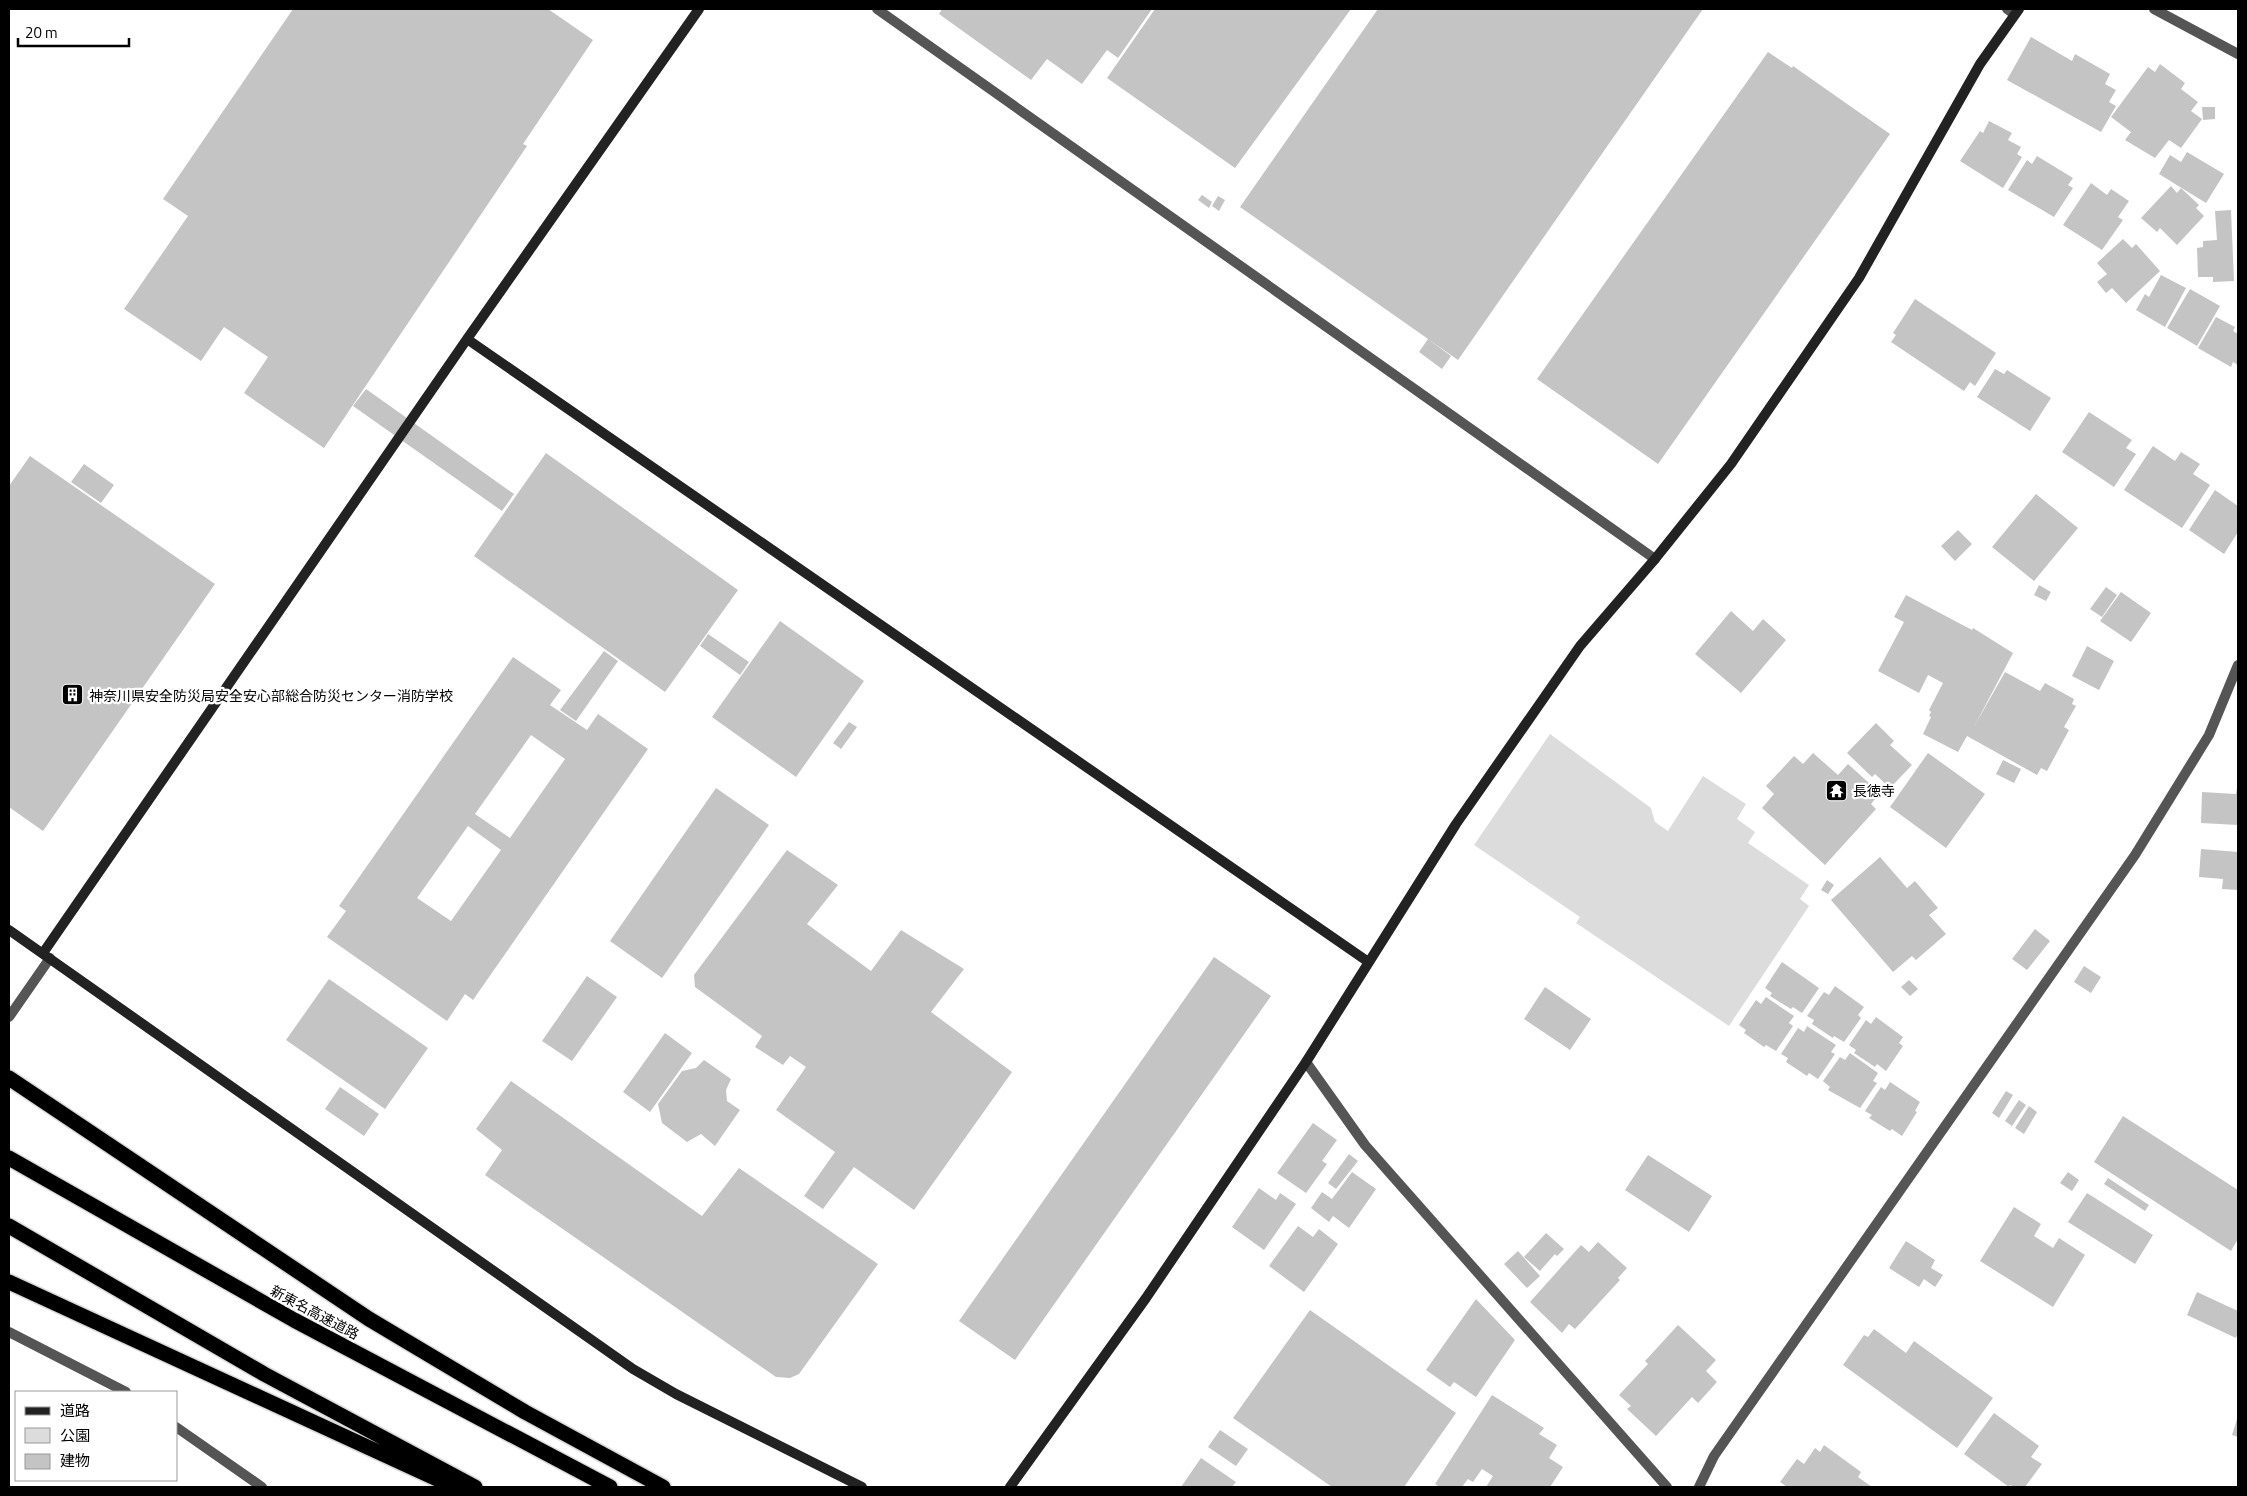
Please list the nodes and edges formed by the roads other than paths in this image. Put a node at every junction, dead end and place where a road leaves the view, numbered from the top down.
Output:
1 (699, 9) edge
2 (877, 9) edge
3 (2154, 9) edge
4 (2013, 10) edge
5 (2238, 54) edge
6 (467, 339) junction
7 (1655, 560) junction
8 (2238, 665) edge
9 (9, 930) edge
10 (47, 956) junction
11 (1367, 961) junction
12 (9, 1017) edge
13 (1306, 1062) junction
14 (9, 1078) edge
15 (9, 1158) edge
16 (9, 1226) edge
17 (9, 1282) edge
18 (9, 1332) edge
19 (124, 1391) edge
20 (178, 1428) edge
21 (262, 1487) edge
22 (456, 1487) edge
23 (474, 1487) edge
24 (610, 1487) edge
25 (663, 1487) edge
26 (862, 1487) edge
27 (1010, 1487) edge
28 (1667, 1487) edge
29 (1699, 1487) edge

1 - 6 street
2 - 7 street
3 - 5 street
4 - 7 street
6 - 10 street
6 - 11 street
7 - 11 street
8 - 29 street
9 - 10 street
10 - 12 street
10 - 26 street
11 - 13 street
13 - 27 street
13 - 28 street
14 - 25 highway
15 - 24 highway, 新東名高速道路
16 - 23 highway
17 - 22 highway
18 - 19 street
20 - 21 street

